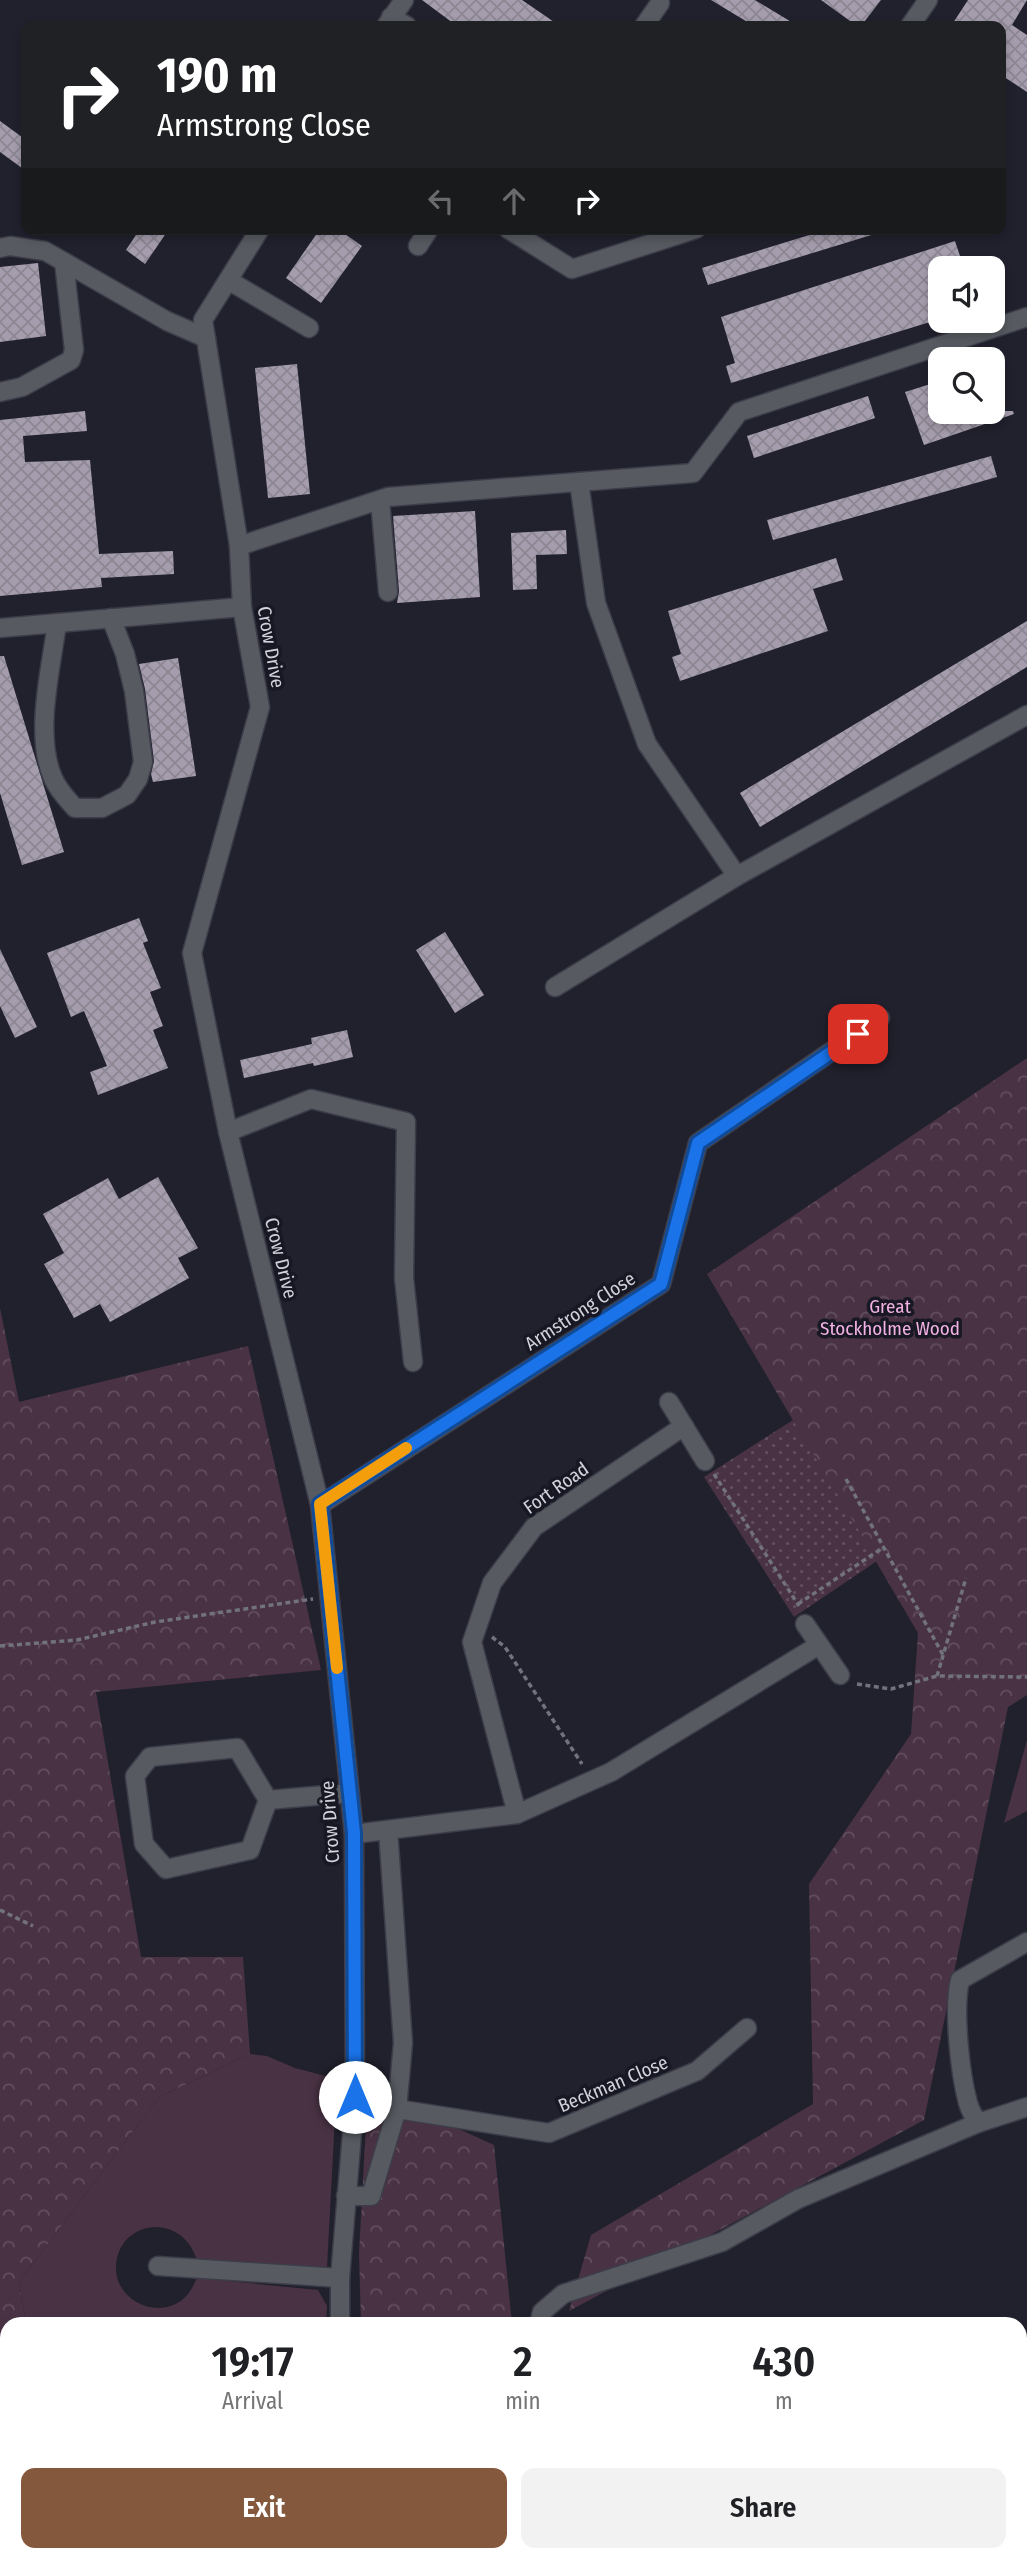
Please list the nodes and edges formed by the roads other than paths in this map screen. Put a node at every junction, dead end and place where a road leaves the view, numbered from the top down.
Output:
1 (404, 0) edge
2 (928, 0) edge
3 (660, 3) dead end
4 (396, 21) edge
5 (647, 21) edge
6 (913, 21) edge
7 (256, 235) edge
8 (425, 235) edge
9 (518, 235) edge
10 (677, 235) edge
11 (418, 246) dead end
12 (0, 248) edge
13 (64, 262) junction
14 (228, 280) junction
15 (1027, 317) edge
16 (309, 328) dead end
17 (206, 338) junction
18 (0, 392) edge
19 (579, 482) junction
20 (380, 500) junction
21 (239, 546) junction
22 (387, 592) dead end
23 (242, 607) junction
24 (111, 618) junction
25 (57, 623) junction
26 (0, 628) edge
27 (1027, 715) edge
28 (737, 876) junction
29 (555, 987) dead end
30 (880, 1018) dead end
31 (228, 1132) junction
32 (413, 1362) dead end
33 (669, 1402) dead end
34 (684, 1426) junction
35 (705, 1461) road end
36 (320, 1504) junction
37 (806, 1624) road end
38 (819, 1645) junction
39 (840, 1675) road end
40 (349, 1793) junction
41 (268, 1800) junction
42 (517, 1814) junction
43 (388, 1830) junction
44 (354, 1833) junction
45 (1027, 1942) edge
46 (747, 2028) dead end
47 (1027, 2107) edge
48 (397, 2109) junction
49 (978, 2123) junction
50 (346, 2196) junction
51 (158, 2266) dead end
52 (340, 2277) junction
53 (340, 2317) edge
54 (541, 2317) edge

1 - 4 street
2 - 6 street
3 - 5 street
7 - 14 street, Crow Drive
8 - 11 street
9 - 10 street
12 - 13 street
13 - 17 street
13 - 18 street
14 - 16 street
14 - 17 street, Crow Drive
15 - 19 street
17 - 21 street, Crow Drive
19 - 20 street
19 - 28 street
20 - 21 street
20 - 22 street
21 - 23 street, Crow Drive
23 - 24 street
23 - 31 street, Crow Drive
24 - 25 street
24 - 25 street
25 - 26 street
27 - 28 street
28 - 29 street
30 - 36 street, Armstrong Close
31 - 32 street
31 - 36 street, Crow Drive
33 - 34 street
34 - 35 street
34 - 42 street, Fort Road
36 - 40 street, Crow Drive
37 - 38 street
38 - 39 street
38 - 42 street
40 - 41 street
40 - 44 street, Crow Drive
41 - 41 street
42 - 43 street
43 - 44 street
43 - 48 street
44 - 50 street, Crow Drive
45 - 49 street
46 - 48 street, Beckman Close
47 - 49 street
48 - 50 street
49 - 54 street
50 - 52 street, Crow Drive
51 - 52 street
52 - 53 street, Crow Drive

